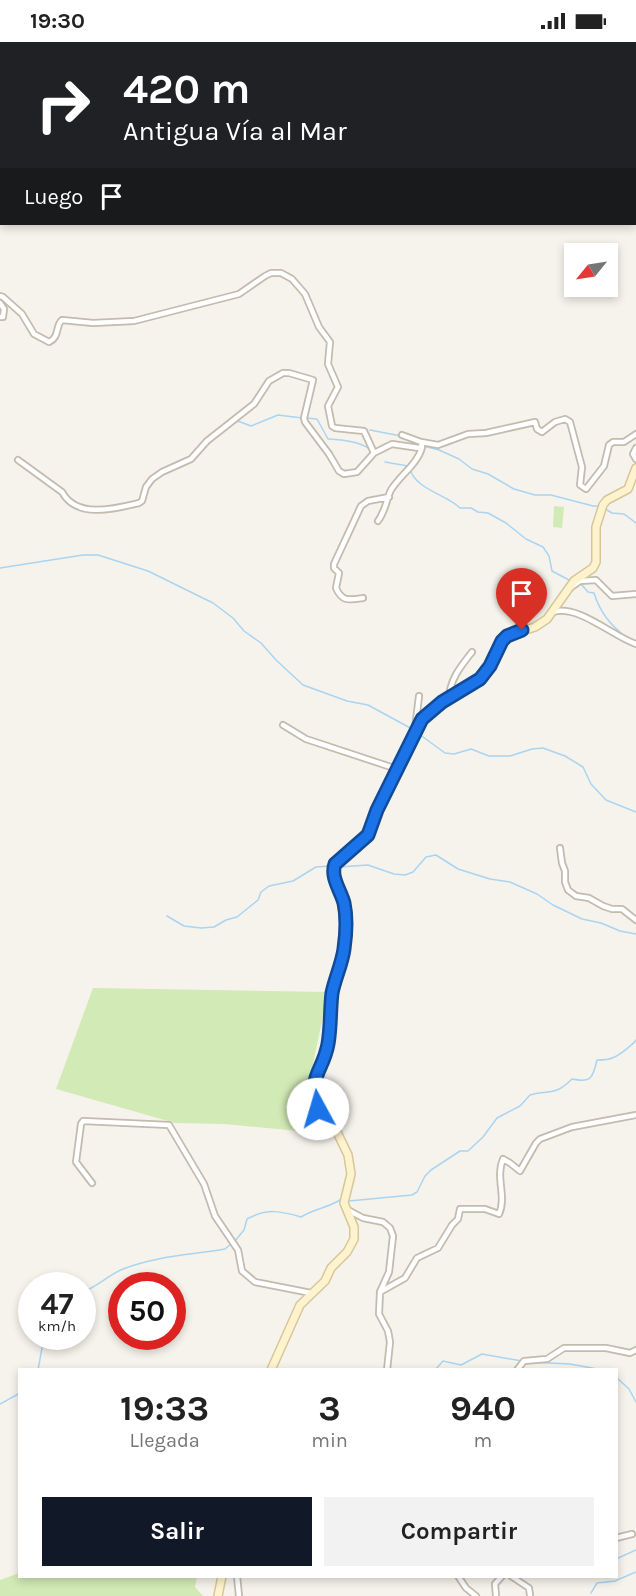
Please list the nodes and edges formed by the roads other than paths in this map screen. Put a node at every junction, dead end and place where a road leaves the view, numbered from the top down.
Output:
1 (0, 296) edge
2 (0, 303) edge
3 (0, 317) edge
4 (636, 434) edge
5 (402, 435) dead end
6 (422, 444) junction
7 (636, 448) edge
8 (374, 453) junction
9 (636, 459) edge
10 (18, 460) dead end
11 (636, 468) edge
12 (389, 496) junction
13 (378, 521) dead end
14 (569, 589) junction
15 (636, 594) edge
16 (363, 598) dead end
17 (552, 612) junction
18 (636, 644) edge
19 (472, 652) dead end
20 (419, 696) dead end
21 (449, 698) junction
22 (283, 725) dead end
23 (415, 734) junction
24 (398, 769) junction
25 (560, 848) dead end
26 (636, 920) edge
27 (636, 1115) edge
28 (92, 1183) dead end
29 (345, 1209) junction
30 (380, 1292) junction
31 (311, 1293) junction
32 (636, 1350) edge
33 (271, 1368) edge
34 (387, 1368) edge
35 (519, 1368) edge
36 (632, 1534) dead end
37 (618, 1538) edge
38 (222, 1578) edge
39 (237, 1578) edge
40 (459, 1578) edge
41 (500, 1578) edge
42 (515, 1578) edge
43 (530, 1595) edge
44 (218, 1596) edge
45 (239, 1596) edge
46 (476, 1596) edge
47 (496, 1596) edge

1 - 8 street
2 - 3 street
4 - 6 street
5 - 6 street
6 - 8 street
6 - 12 street
7 - 9 street
8 - 10 street
11 - 14 main road
12 - 13 street
12 - 16 street
14 - 15 street
14 - 17 main road
17 - 18 street
17 - 21 main road
19 - 21 street
20 - 23 street
21 - 23 main road
22 - 24 street
23 - 24 main road
24 - 29 main road
25 - 26 street
27 - 30 street
28 - 31 street
29 - 30 street
29 - 31 main road
30 - 34 street
31 - 33 main road
32 - 35 street
36 - 37 street
38 - 44 main road
39 - 45 street
40 - 46 street
41 - 47 street
42 - 43 street

